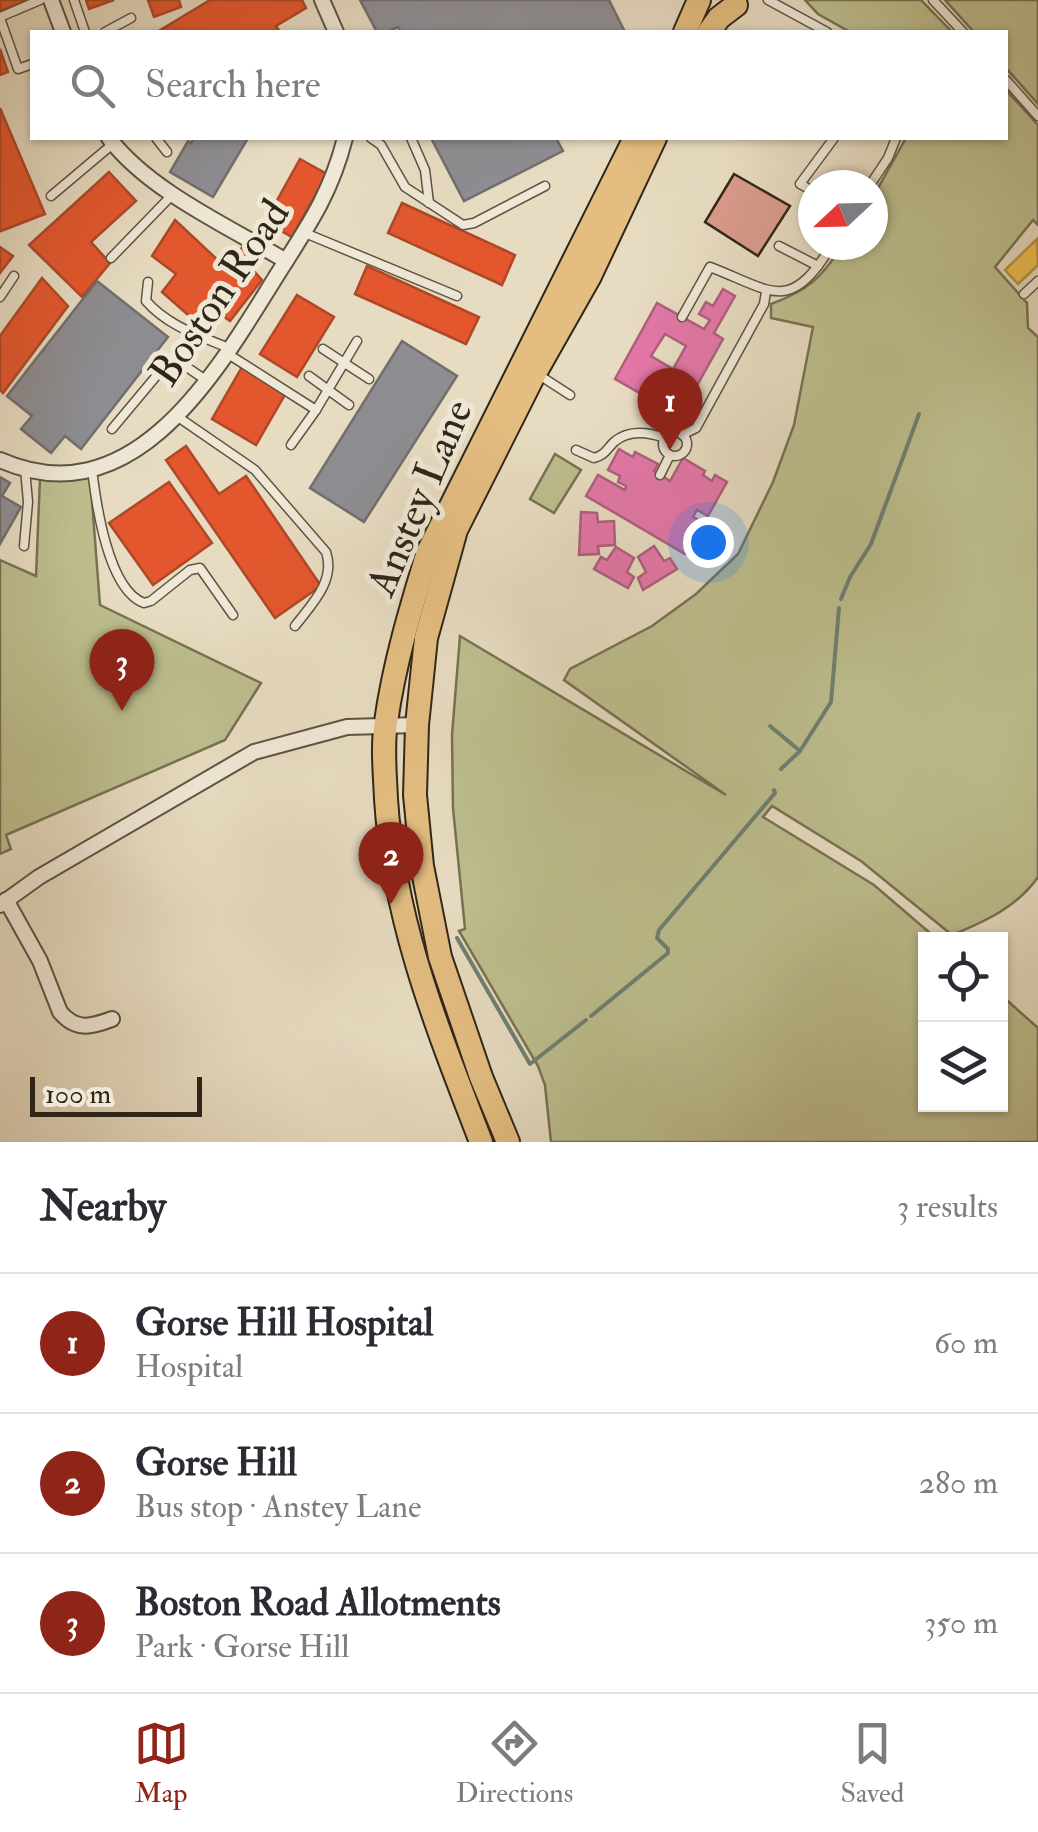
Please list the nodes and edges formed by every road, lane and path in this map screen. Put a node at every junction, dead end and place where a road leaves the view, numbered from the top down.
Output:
1 (40, 0) edge
2 (51, 0) edge
3 (74, 0) edge
4 (322, 0) edge
5 (699, 0) edge
6 (768, 0) edge
7 (786, 0) edge
8 (934, 0) edge
9 (737, 2) edge
10 (800, 15) junction
11 (0, 18) edge
12 (131, 18) dead end
13 (62, 30) edge
14 (85, 30) edge
15 (108, 30) edge
16 (335, 30) edge
17 (687, 30) edge
18 (710, 30) edge
19 (824, 30) edge
20 (961, 30) edge
21 (30, 65) edge
22 (1008, 82) edge
23 (1038, 116) edge
24 (111, 140) edge
25 (157, 140) edge
26 (344, 140) edge
27 (374, 140) edge
28 (412, 140) edge
29 (634, 140) edge
30 (654, 140) edge
31 (833, 140) edge
32 (895, 140) edge
33 (166, 152) dead end
34 (810, 170) edge
35 (880, 170) edge
36 (545, 186) dead end
37 (174, 193) junction
38 (51, 196) dead end
39 (429, 203) junction
40 (305, 234) junction
41 (779, 246) dead end
42 (111, 258) dead end
43 (822, 260) edge
44 (286, 261) junction
45 (818, 266) junction
46 (14, 276) dead end
47 (1038, 281) edge
48 (148, 282) dead end
49 (766, 292) junction
50 (1024, 294) dead end
51 (0, 296) edge
52 (458, 296) dead end
53 (682, 317) dead end
54 (358, 341) dead end
55 (324, 349) dead end
56 (230, 352) junction
57 (344, 363) junction
58 (535, 373) junction
59 (309, 376) dead end
60 (369, 379) dead end
61 (207, 381) junction
62 (328, 390) junction
63 (570, 395) dead end
64 (349, 405) dead end
65 (316, 410) junction
66 (178, 417) junction
67 (112, 428) dead end
68 (682, 436) junction
69 (665, 438) junction
70 (291, 446) dead end
71 (576, 450) dead end
72 (670, 455) junction
73 (0, 460) edge
74 (92, 468) junction
75 (24, 470) junction
76 (660, 475) dead end
77 (24, 546) dead end
78 (233, 615) dead end
79 (295, 626) dead end
80 (417, 725) junction
81 (385, 726) junction
82 (3, 903) edge
83 (112, 1019) dead end
84 (481, 1142) edge
85 (508, 1142) edge

1 - 11 lane
2 - 13 street
3 - 14 lane
4 - 16 street
5 - 17 main road
6 - 10 lane
7 - 10 lane
8 - 20 lane
9 - 18 main road
10 - 19 lane
11 - 21 lane
12 - 15 lane
22 - 23 lane
24 - 37 street
24 - 38 lane
25 - 33 lane
26 - 40 street, Boston Road
27 - 39 lane
28 - 39 lane
29 - 81 main road, Anstey Lane
30 - 58 main road, Anstey Lane
31 - 34 lane
32 - 35 lane
36 - 39 lane
37 - 42 lane
37 - 44 street
40 - 44 street, Boston Road
40 - 52 lane
41 - 45 lane
43 - 45 lane
44 - 56 street, Boston Road
45 - 49 lane
46 - 51 lane
47 - 50 lane
48 - 56 lane
49 - 53 lane
49 - 68 lane
54 - 57 lane
55 - 57 lane
56 - 61 street, Boston Road
56 - 65 lane
57 - 60 lane
57 - 62 lane
58 - 63 lane
58 - 80 main road, Anstey Lane
59 - 62 lane
61 - 66 street, Boston Road
61 - 67 lane
62 - 64 lane
62 - 65 lane
65 - 70 lane
66 - 74 street, Boston Road
66 - 79 lane
68 - 69 lane
68 - 72 lane
69 - 71 lane
69 - 72 lane
72 - 76 lane
73 - 75 street, Boston Road
74 - 75 street, Boston Road
74 - 78 lane
75 - 77 lane
80 - 81 street
80 - 85 main road, Anstey Lane
81 - 82 street
81 - 84 main road, Anstey Lane
82 - 83 street

